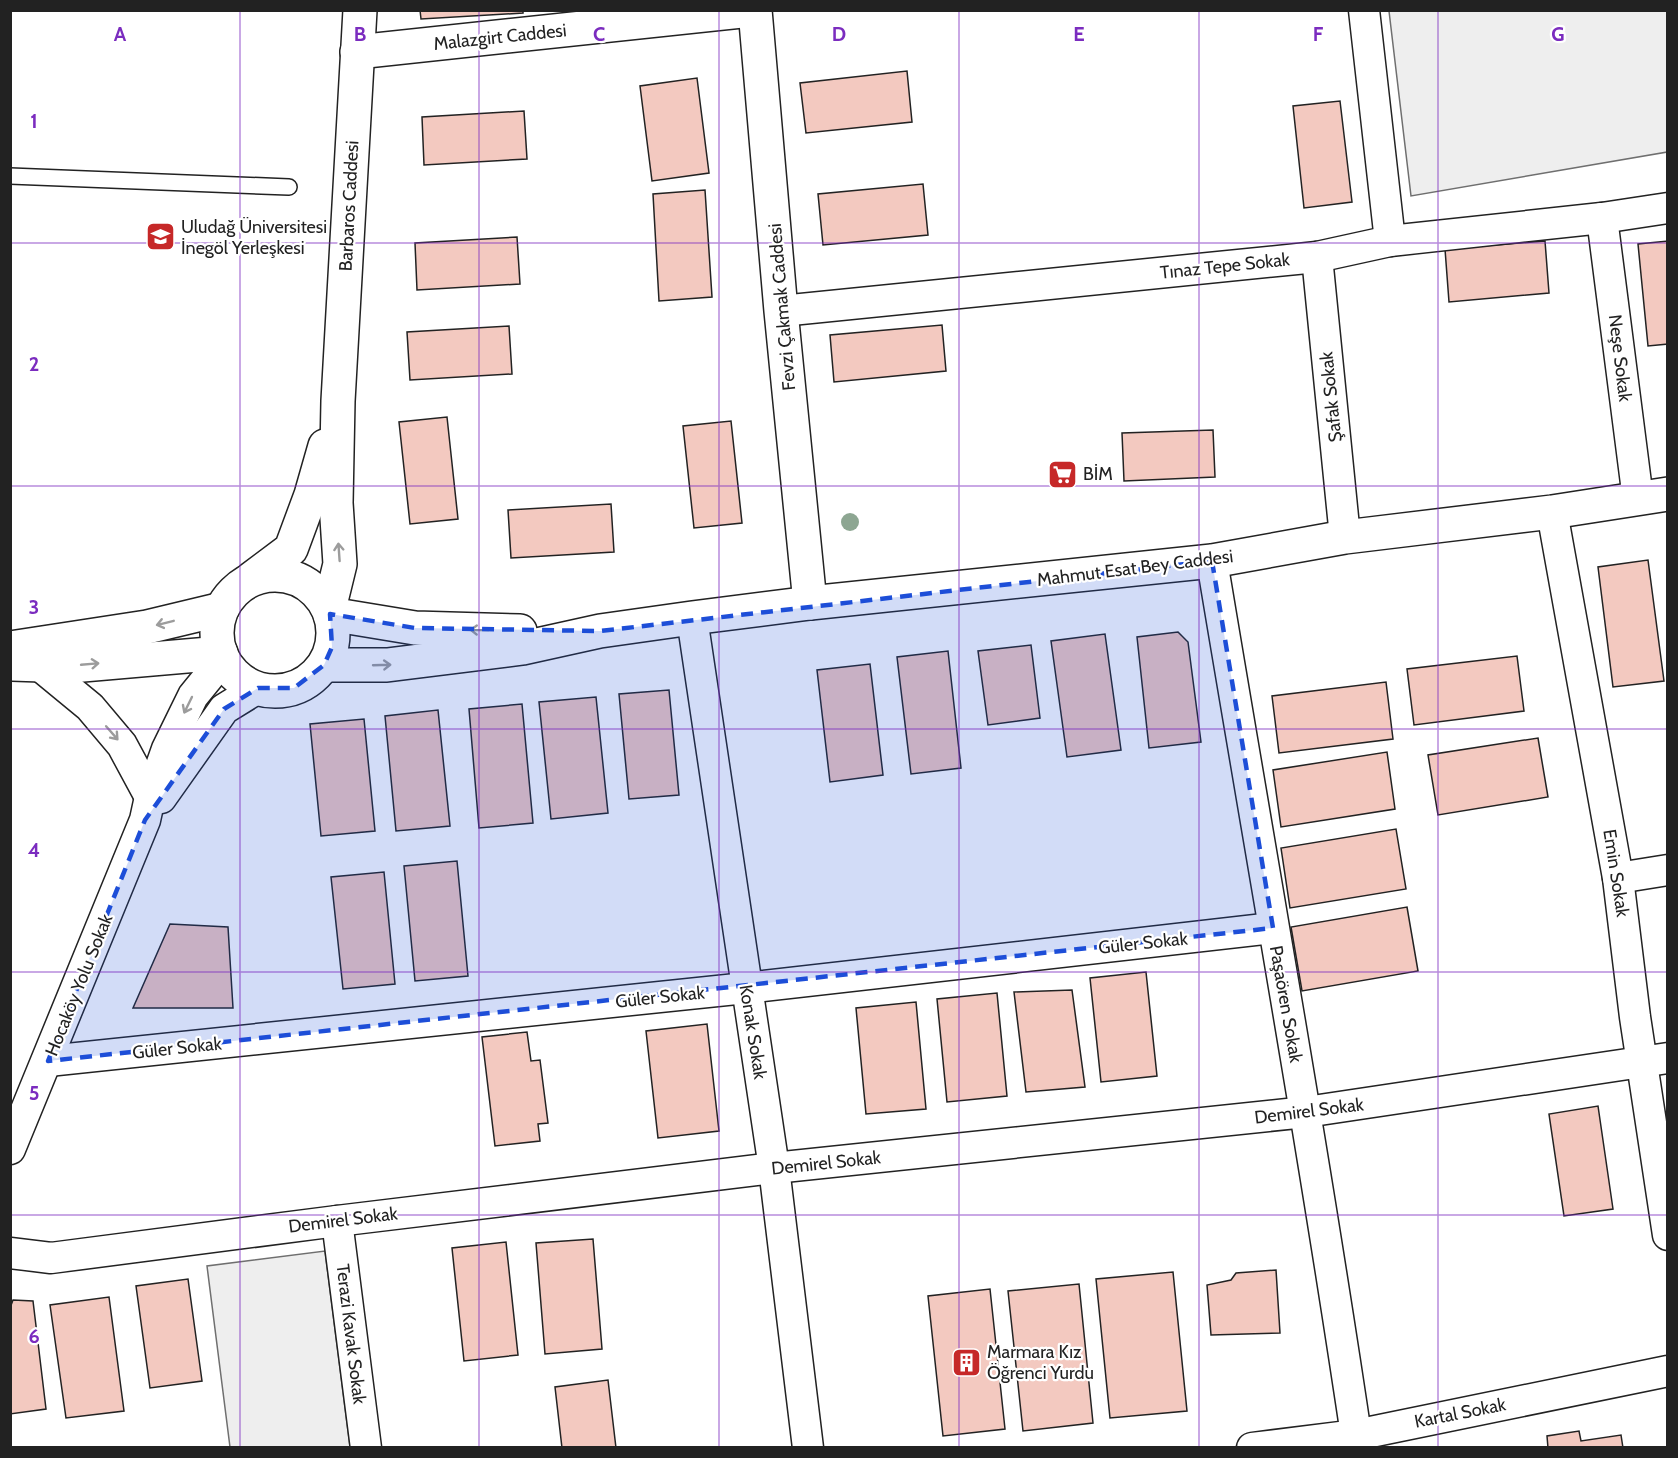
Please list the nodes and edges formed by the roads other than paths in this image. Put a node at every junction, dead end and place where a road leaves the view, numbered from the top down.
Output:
1 (360, 10) edge
2 (753, 10) edge
3 (1364, 10) edge
4 (357, 52) junction
5 (10, 176) edge
6 (288, 187) dead end
7 (1668, 208) edge
8 (1602, 218) junction
9 (1390, 241) junction
10 (1317, 257) junction
11 (782, 311) junction
12 (338, 401) junction
13 (1653, 497) edge
14 (1552, 512) junction
15 (1345, 537) junction
16 (1212, 561) junction
17 (248, 581) junction
18 (810, 603) junction
19 (222, 609) junction
20 (329, 612) junction
21 (692, 618) junction
22 (600, 631) junction
23 (10, 648) edge
24 (222, 656) junction
25 (25, 664) edge
26 (324, 665) junction
27 (258, 688) junction
28 (147, 808) junction
29 (1668, 870) edge
30 (1618, 878) junction
31 (1273, 928) junction
32 (746, 988) junction
33 (1654, 1060) edge
34 (48, 1061) junction
35 (1306, 1112) junction
36 (10, 1149) edge
37 (774, 1168) junction
38 (337, 1221) junction
39 (1668, 1235) edge
40 (10, 1253) edge
41 (1668, 1371) edge
42 (1357, 1441) edge
43 (366, 1448) edge
44 (808, 1448) edge
45 (1252, 1448) edge

1 - 4 main road, Barbaros Caddesi
2 - 4 main road, Malazgirt Caddesi
2 - 11 main road, Fevzi Çakmak Caddesi
3 - 9 street
4 - 12 main road, Barbaros Caddesi
5 - 6 lane
7 - 8 street, Tınaz Tepe Sokak
8 - 9 street, Tınaz Tepe Sokak
8 - 13 street, Neşe Sokak
9 - 10 street, Tınaz Tepe Sokak
10 - 11 street, Tınaz Tepe Sokak
10 - 15 street, Şafak Sokak
11 - 18 main road, Fevzi Çakmak Caddesi
12 - 17 main road
20 -> 12 main road
13 - 14 main road, Mahmut Esat Bey Caddesi
14 - 15 main road, Mahmut Esat Bey Caddesi
14 - 30 street, Emin Sokak
15 - 16 main road, Mahmut Esat Bey Caddesi
16 - 18 main road, Mahmut Esat Bey Caddesi
16 - 31 street, Paşaören Sokak
17 - 19 main road
17 - 20 main road
18 - 21 main road, Mahmut Esat Bey Caddesi
19 -> 23 main road
19 - 24 main road
22 -> 20 main road
20 - 26 main road
21 - 22 main road, Mahmut Esat Bey Caddesi
21 - 32 street, Konak Sokak
26 -> 22 main road
25 -> 24 main road
24 - 27 main road
24 -> 28 street
25 -> 28 street
26 - 27 main road
27 - 28 street
28 - 34 street, Hocaköy Yolu Sokak
29 - 30 street
30 - 33 street, Emin Sokak
31 - 32 street, Güler Sokak
31 - 35 street, Paşaören Sokak
32 - 34 street, Güler Sokak
32 - 37 street, Konak Sokak
33 - 35 street, Demirel Sokak
33 - 39 street, Emin Sokak
34 - 36 street, Hocaköy Yolu Sokak
35 - 37 street, Demirel Sokak
35 - 42 street, Paşaören Sokak
37 - 38 street, Demirel Sokak
37 - 44 street, Konak Sokak
38 - 40 street, Demirel Sokak
38 - 43 street, Terazi Kavak Sokak
41 - 42 street, Kartal Sokak
42 - 45 street, Kartal Sokak

